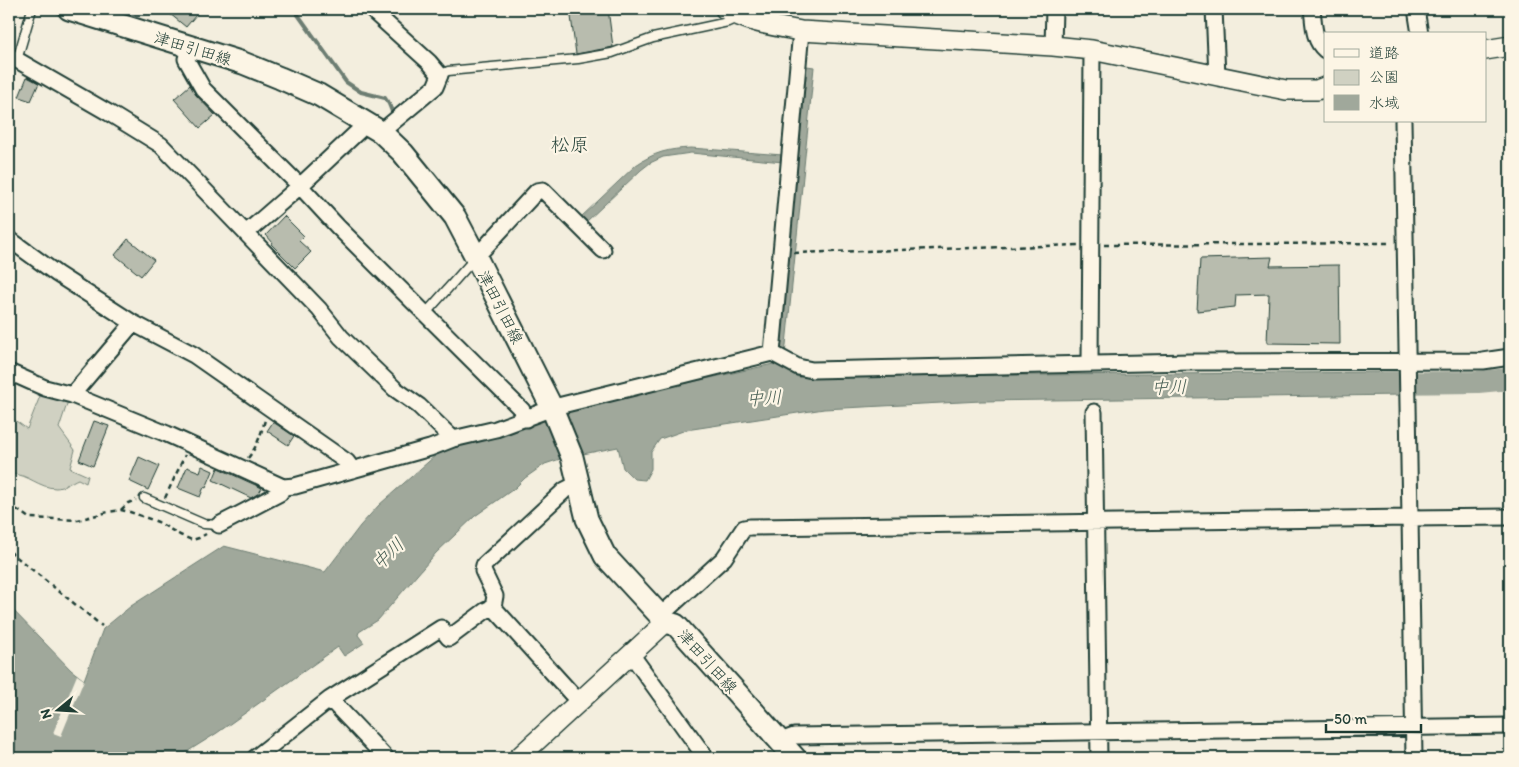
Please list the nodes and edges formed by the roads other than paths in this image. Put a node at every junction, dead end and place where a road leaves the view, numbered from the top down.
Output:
1 (32, 9) edge
2 (69, 9) edge
3 (376, 9) edge
4 (1054, 9) edge
5 (1214, 9) edge
6 (1312, 9) edge
7 (1416, 9) edge
8 (732, 13) edge
9 (801, 32) junction
10 (1420, 32) edge
11 (1053, 46) junction
12 (1510, 46) edge
13 (190, 48) junction
14 (1324, 49) edge
15 (1092, 50) junction
16 (1486, 50) edge
17 (13, 59) edge
18 (440, 75) junction
19 (1217, 76) junction
20 (1324, 87) edge
21 (1403, 122) edge
22 (374, 128) junction
23 (300, 186) junction
24 (246, 233) junction
25 (9, 239) edge
26 (603, 250) dead end
27 (476, 257) junction
28 (426, 313) junction
29 (133, 323) junction
30 (772, 353) junction
31 (1510, 357) edge
32 (1090, 364) junction
33 (1408, 365) junction
34 (9, 372) edge
35 (72, 395) junction
36 (553, 411) junction
37 (1094, 412) dead end
38 (526, 419) junction
39 (453, 439) junction
40 (353, 470) junction
41 (579, 483) junction
42 (284, 487) junction
43 (144, 498) road end
44 (1510, 517) edge
45 (1410, 518) junction
46 (1096, 523) junction
47 (219, 525) joint
48 (493, 607) junction
49 (663, 619) junction
50 (631, 654) junction
51 (330, 699) junction
52 (579, 702) junction
53 (1510, 726) edge
54 (1414, 729) junction
55 (1099, 733) junction
56 (780, 741) junction
57 (255, 758) edge
58 (386, 758) edge
59 (518, 758) edge
60 (706, 758) edge
61 (795, 758) edge
62 (1099, 758) edge
63 (1414, 758) edge

1 - 17 lane
2 - 13 main road, 津田引田線
3 - 18 street
4 - 11 street
5 - 19 street
6 - 14 street
7 - 10 street
8 - 9 street
8 - 18 lane
9 - 11 street
9 - 30 street
11 - 15 street
12 - 16 street
13 - 22 main road, 津田引田線
13 - 23 street
15 - 19 street
15 - 32 street
17 - 24 street
18 - 22 street
19 - 20 street
21 - 33 street
22 - 23 street
22 - 27 main road, 津田引田線
23 - 24 street
23 - 28 street
24 - 39 street
25 - 29 street
26 - 27 street
27 - 28 lane
27 - 36 main road, 津田引田線
28 - 38 street
29 - 35 street
29 - 40 street
30 - 32 street
30 - 36 street
31 - 33 street
32 - 33 street
33 - 45 street
34 - 35 street
35 - 42 street
36 - 38 street
36 - 41 main road, 津田引田線
37 - 46 street
38 - 39 street
39 - 40 street
40 - 42 street
41 - 48 street
41 - 49 main road, 津田引田線
42 - 47 street
43 - 47 lane
44 - 45 street
45 - 46 street
45 - 54 street
46 - 49 street
46 - 55 street
48 - 51 street
48 - 52 street
49 - 50 street
49 - 56 main road, 津田引田線
50 - 52 street
50 - 60 street
51 - 57 street
51 - 58 street
52 - 59 street
53 - 54 street
54 - 55 street
54 - 63 street
55 - 56 street
55 - 62 street
56 - 61 main road, 津田引田線

